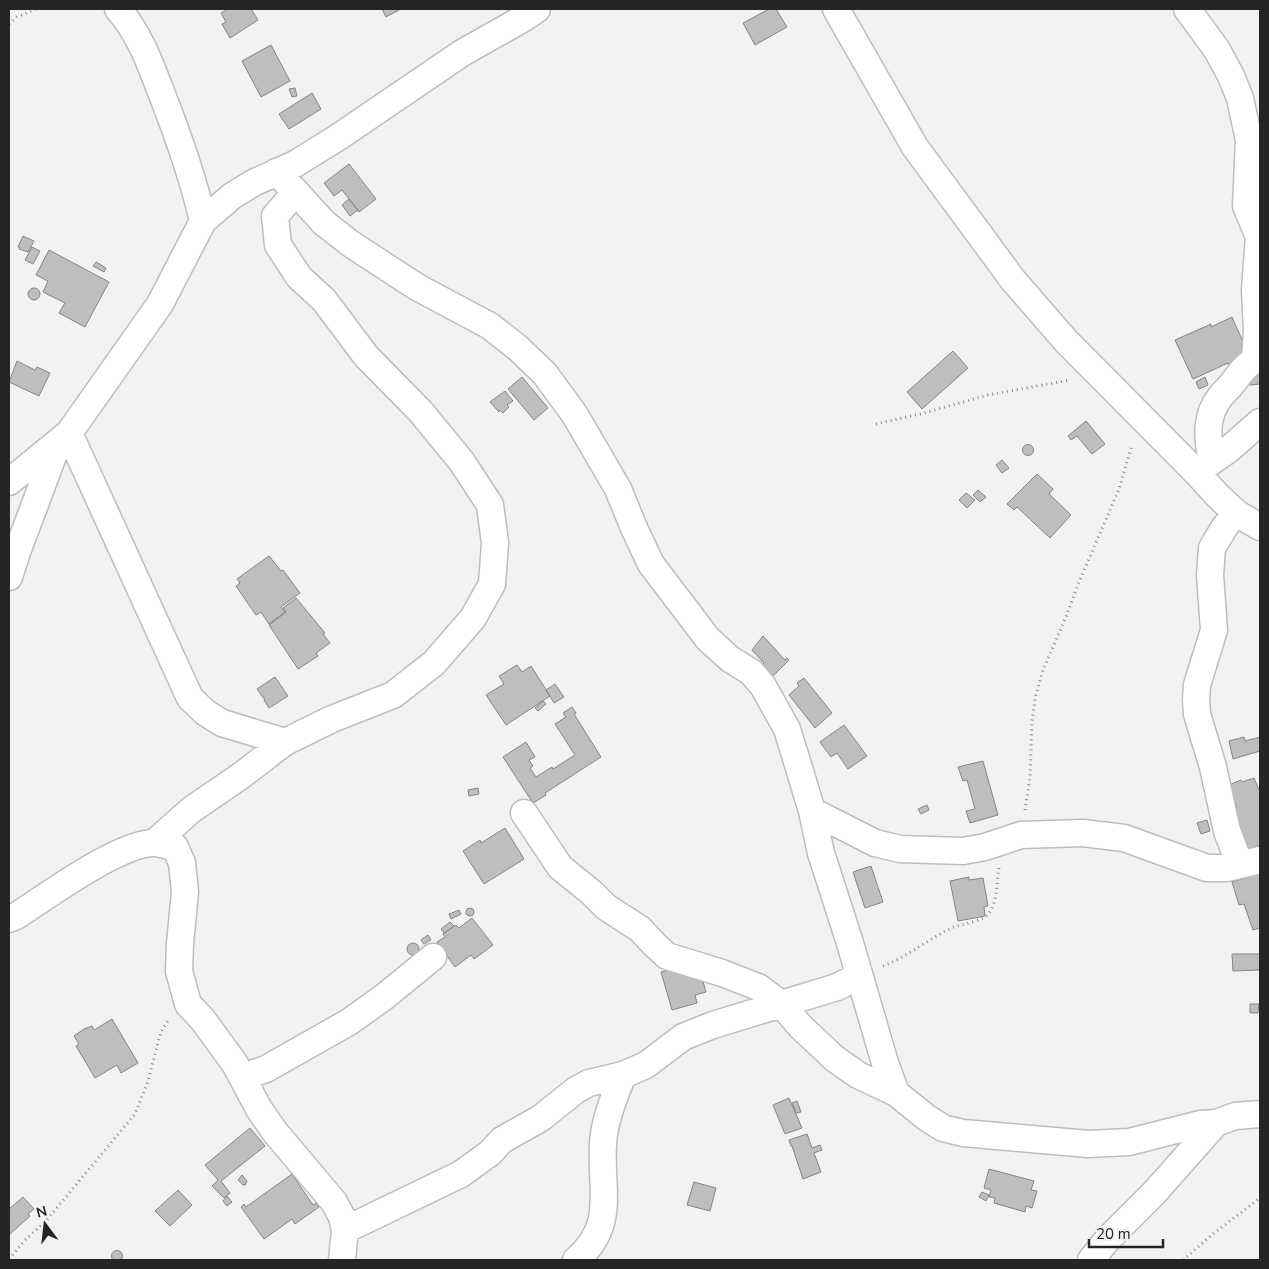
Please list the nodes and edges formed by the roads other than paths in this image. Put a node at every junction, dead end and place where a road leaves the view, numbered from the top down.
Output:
1 (118, 9) edge
2 (537, 9) edge
3 (836, 9) edge
4 (1187, 9) edge
5 (1250, 96) edge
6 (276, 172) junction
7 (296, 192) junction
8 (203, 220) junction
9 (1260, 422) edge
10 (64, 438) junction
11 (1204, 466) junction
12 (9, 482) edge
13 (1236, 513) junction
14 (1260, 527) edge
15 (9, 577) edge
16 (285, 742) junction
17 (812, 811) junction
18 (524, 813) dead end
19 (154, 843) junction
20 (1250, 863) edge
21 (9, 919) edge
22 (433, 957) dead end
23 (859, 976) junction
24 (780, 1004) junction
25 (623, 1075) junction
26 (242, 1077) junction
27 (896, 1093) junction
28 (1260, 1114) edge
29 (1216, 1123) junction
30 (345, 1230) junction
31 (342, 1260) edge
32 (576, 1260) edge
33 (1091, 1260) edge

1 - 8 street
2 - 6 street
3 - 11 street
4 - 5 street
5 - 11 street
6 - 7 street
6 - 8 street
7 - 16 street
7 - 17 street
8 - 10 street
9 - 11 street
10 - 12 street
10 - 15 street
10 - 16 street
11 - 13 street
13 - 14 street
13 - 20 street
16 - 19 street
17 - 20 street
17 - 23 street
18 - 24 street
19 - 21 street
19 - 26 street
22 - 26 street
23 - 24 street
23 - 27 street
24 - 25 street
24 - 27 street
25 - 30 street
25 - 32 street
26 - 30 street
27 - 29 street
28 - 29 street
29 - 33 street
30 - 31 street

